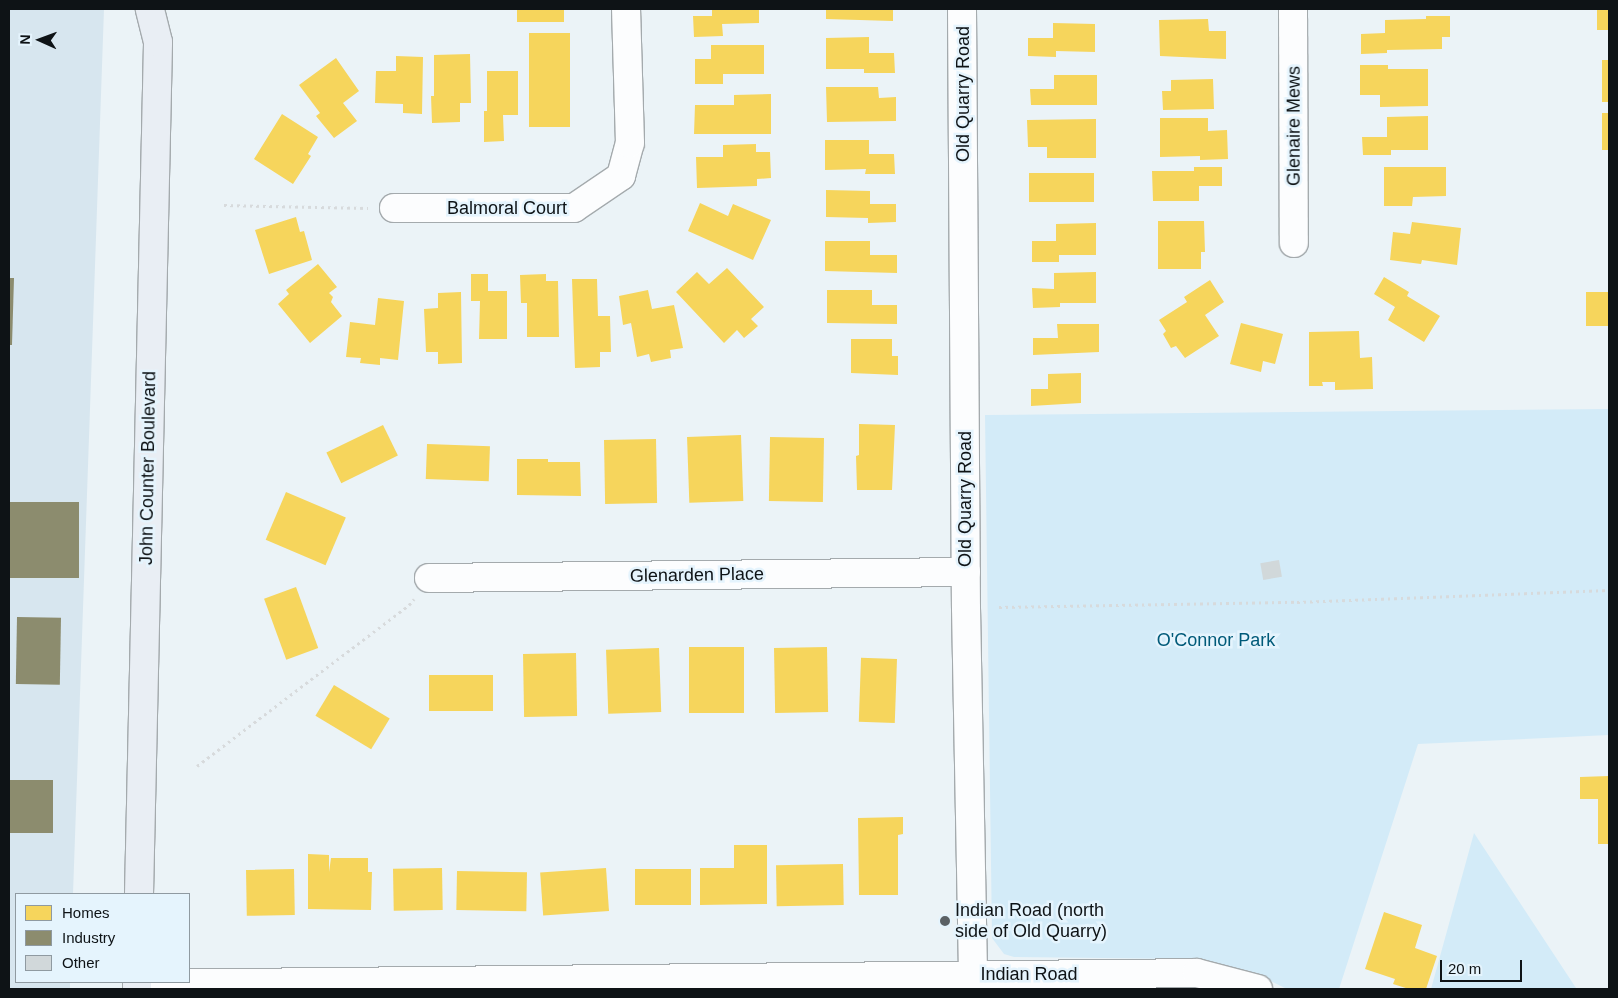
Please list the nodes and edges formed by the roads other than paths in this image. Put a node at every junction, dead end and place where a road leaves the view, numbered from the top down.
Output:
1 (150, 9) edge
2 (168, 9) edge
3 (626, 9) edge
4 (962, 9) edge
5 (1293, 9) edge
6 (158, 42) junction
7 (394, 208) road end
8 (1294, 243) dead end
9 (966, 572) junction
10 (429, 578) road end
11 (139, 893) edge
12 (973, 982) edge
13 (137, 985) edge
14 (573, 985) edge
15 (1258, 989) edge

1 - 6 main road, John Counter Boulevard
2 - 6 main road, John Counter Boulevard
3 - 7 street, Balmoral Court
4 - 9 street, Old Quarry Road
5 - 8 street, Glenaire Mews
6 - 11 main road, John Counter Boulevard
9 - 10 street, Glenarden Place
9 - 12 street, Old Quarry Road
12 - 14 street, Indian Road
12 - 15 street, Indian Road
13 - 14 street, Indian Road

